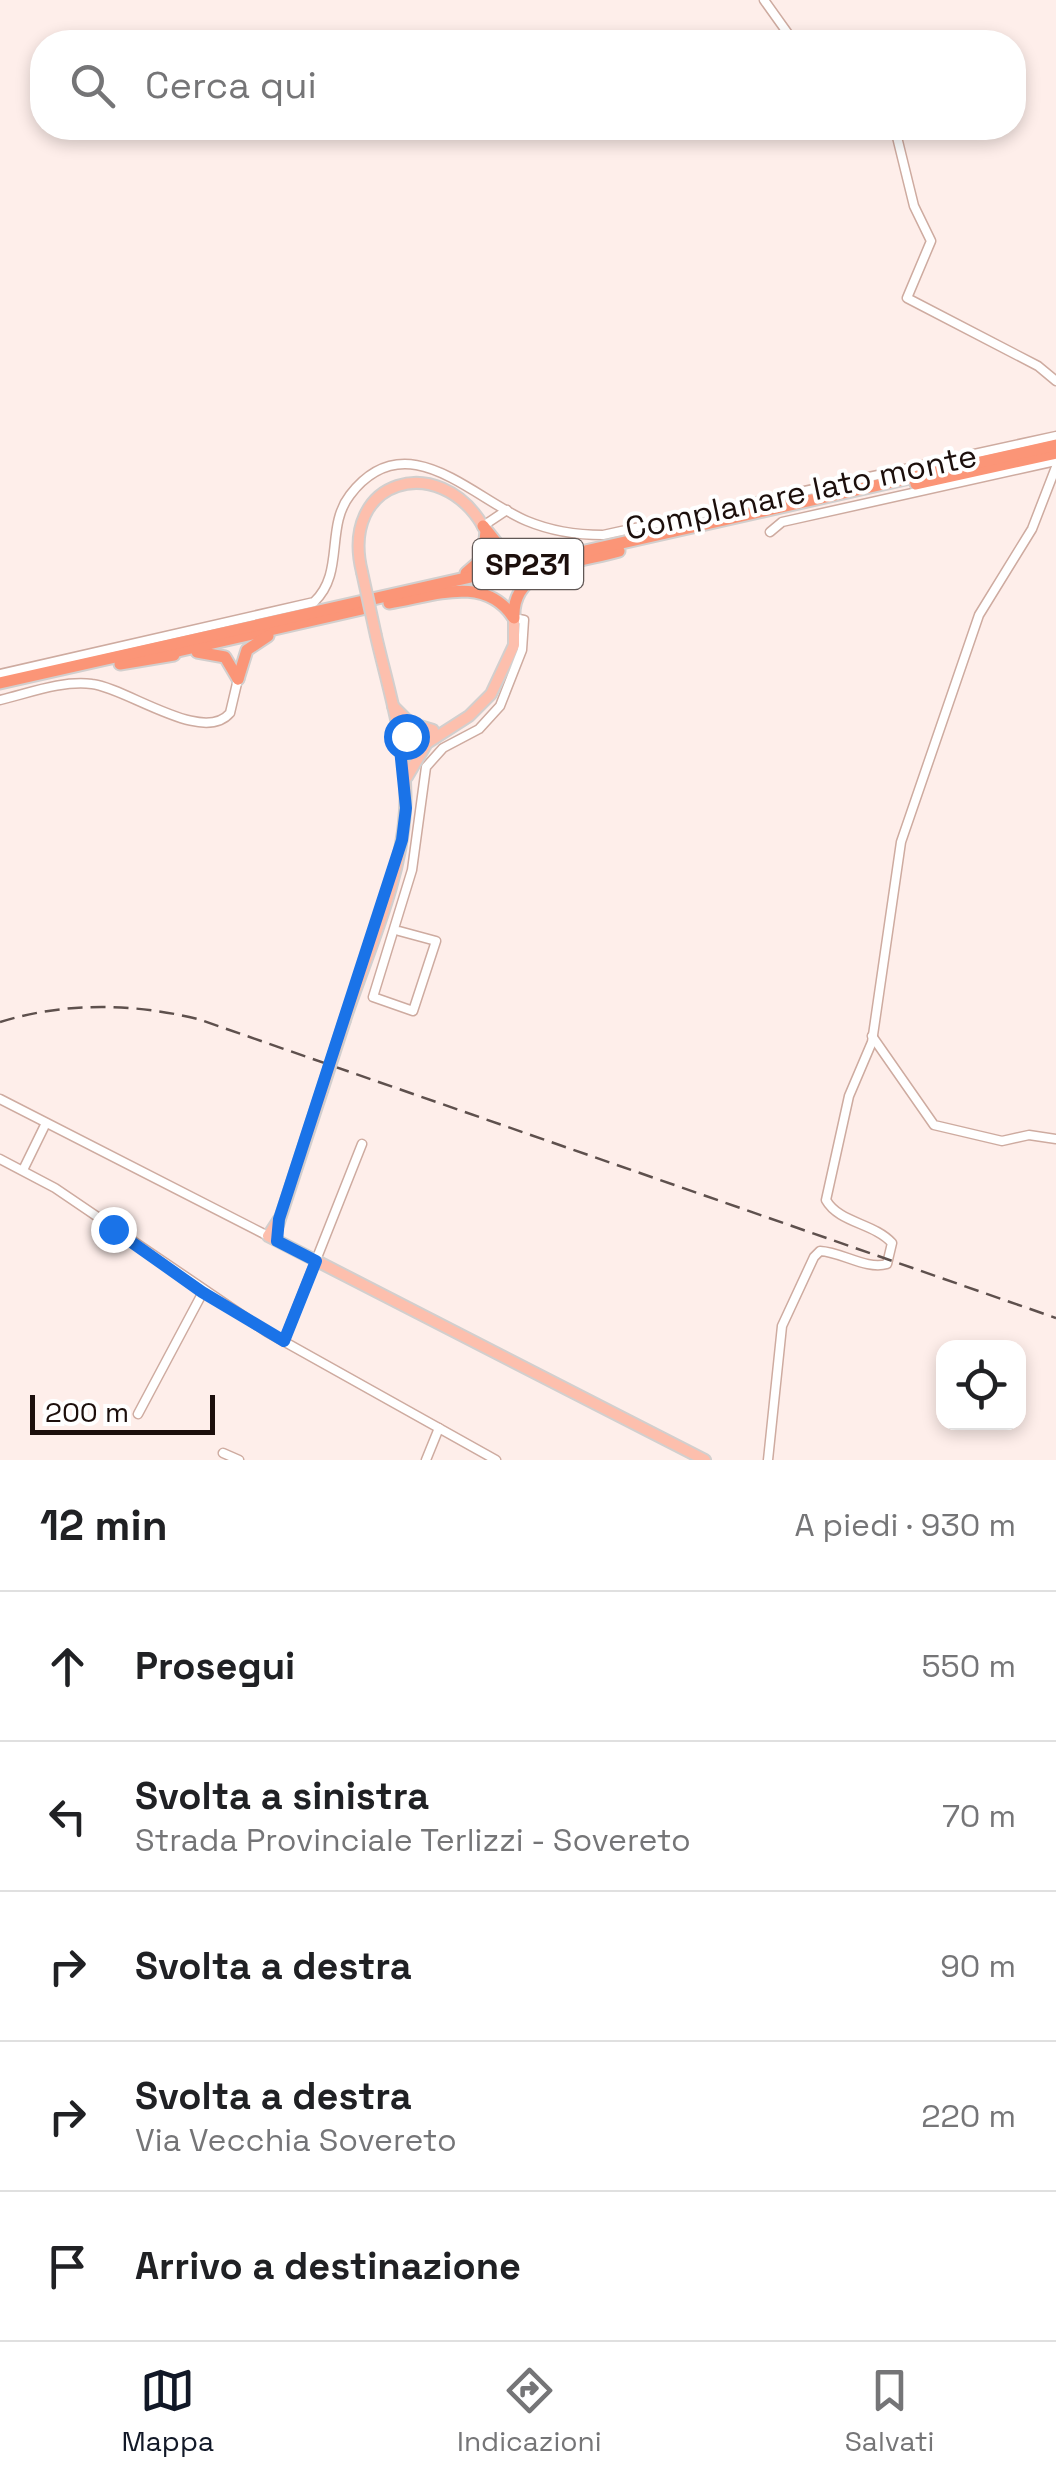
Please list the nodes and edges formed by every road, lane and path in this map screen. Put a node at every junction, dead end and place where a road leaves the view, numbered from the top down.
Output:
1 (764, 0) edge
2 (785, 30) edge
3 (897, 140) edge
4 (1056, 381) edge
5 (1056, 436) edge
6 (1056, 445) edge
7 (1056, 453) edge
8 (1056, 464) edge
9 (1041, 465) junction
10 (1047, 484) junction
11 (496, 504) junction
12 (507, 510) junction
13 (482, 525) junction
14 (770, 532) dead end
15 (618, 548) junction
16 (388, 599) junction
17 (514, 618) junction
18 (319, 619) junction
19 (120, 664) junction
20 (0, 674) edge
21 (238, 679) junction
22 (0, 683) edge
23 (0, 691) edge
24 (0, 700) edge
25 (392, 704) junction
26 (436, 732) junction
27 (399, 739) junction
28 (405, 783) junction
29 (398, 931) dead end
30 (872, 1036) junction
31 (0, 1099) edge
32 (46, 1123) junction
33 (1056, 1139) edge
34 (362, 1144) dead end
35 (0, 1160) edge
36 (23, 1170) junction
37 (272, 1238) junction
38 (316, 1261) junction
39 (202, 1292) junction
40 (284, 1341) junction
41 (138, 1414) dead end
42 (439, 1428) junction
43 (223, 1453) dead end
44 (239, 1460) edge
45 (426, 1460) edge
46 (496, 1460) edge
47 (705, 1460) edge
48 (768, 1460) edge

1 - 2 street
3 - 4 street
5 - 12 street, Complanare lato monte
6 - 15 highway, SP231
7 - 15 highway, SP231
8 - 9 street
8 - 10 street
9 - 10 street
9 - 14 street
10 - 30 street
11 - 12 street, Complanare lato monte
11 - 13 street
11 - 20 street, Complanare lato monte
12 - 13 street
13 - 15 highway, SP231
13 - 16 highway, SP231
13 - 25 main road, bridge
15 - 16 highway, SP231
15 - 17 highway, SP231
16 - 17 highway, SP231
16 - 18 highway, SP231
16 - 22 highway, SP231
17 - 26 main road
17 - 29 street
18 - 19 highway, SP231
18 - 21 highway
19 - 21 highway
19 - 23 highway, SP231
21 - 24 street
25 - 26 main road
25 - 27 main road
26 - 27 main road
26 - 28 main road
27 - 28 main road
28 - 37 main road, bridge
30 - 33 street
30 - 48 street
31 - 32 street
32 - 36 street
32 - 37 street
34 - 38 street
35 - 36 street
36 - 39 street
37 - 38 main road
38 - 40 street
38 - 47 main road
39 - 40 street
39 - 41 street
40 - 42 street
42 - 45 street
42 - 46 street
43 - 44 street

